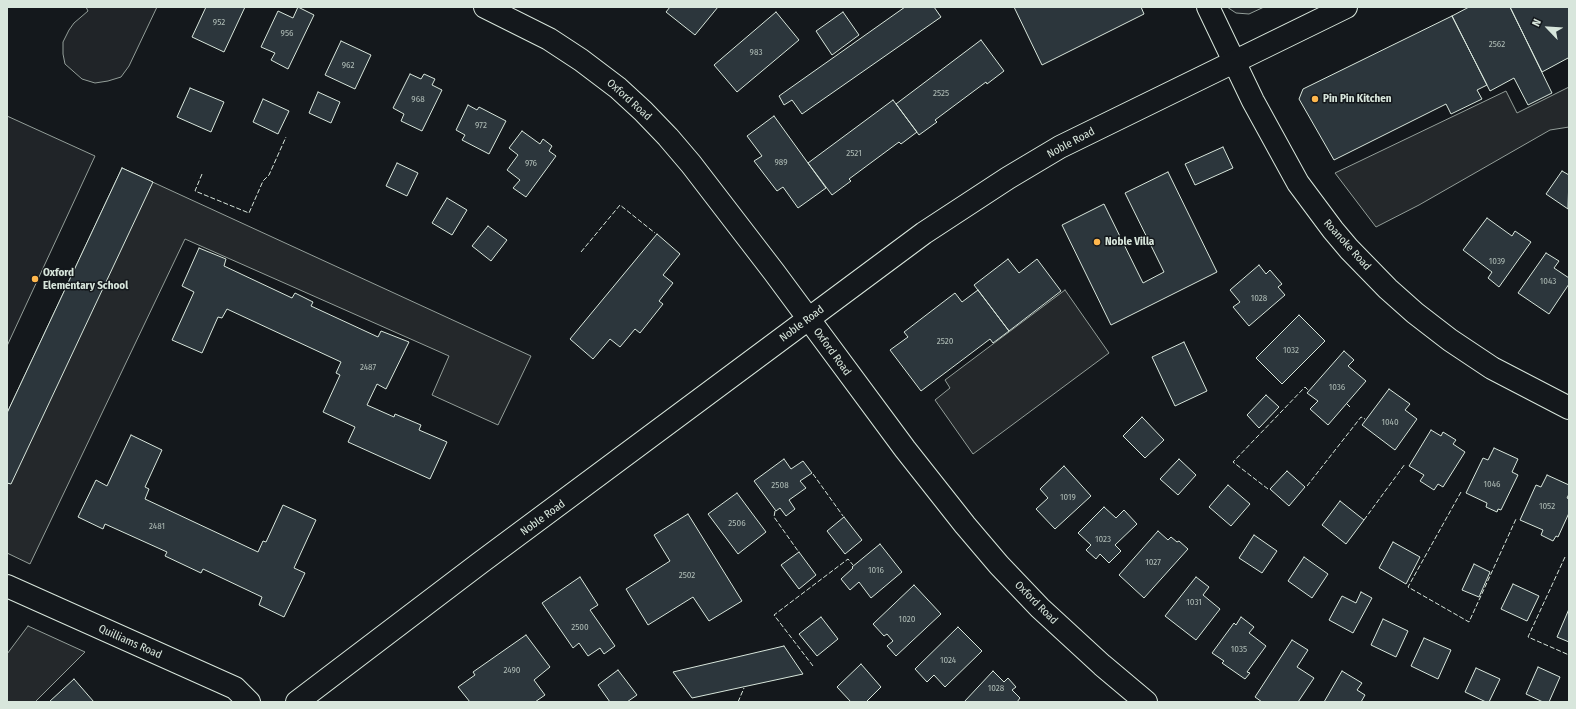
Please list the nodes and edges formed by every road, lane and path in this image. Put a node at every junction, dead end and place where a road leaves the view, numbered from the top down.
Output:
1 (485, 7) edge
2 (1208, 7) edge
3 (1346, 7) edge
4 (1234, 61) junction
5 (808, 319) junction
6 (1569, 408) edge
7 (7, 586) edge
8 (249, 702) edge
9 (297, 702) edge
10 (1146, 702) edge

1 - 5 street, Oxford Road
2 - 4 street, Roanoke Road
3 - 4 street, Noble Road
4 - 5 street, Noble Road
4 - 6 street, Roanoke Road
5 - 9 street, Noble Road
5 - 10 street, Oxford Road
7 - 8 street, Quilliams Road

